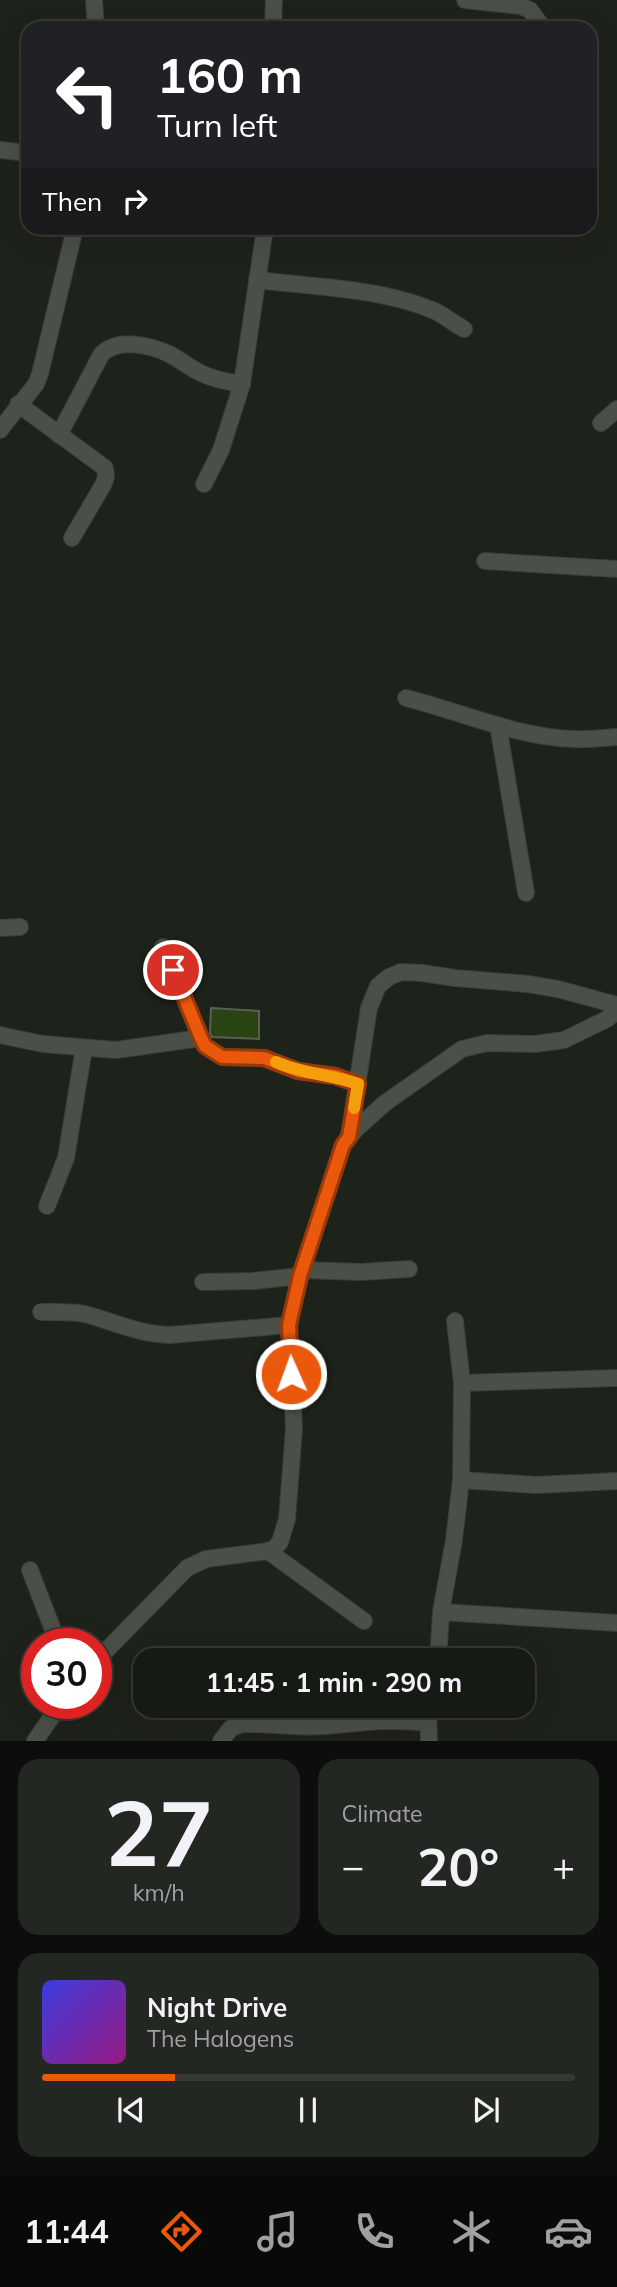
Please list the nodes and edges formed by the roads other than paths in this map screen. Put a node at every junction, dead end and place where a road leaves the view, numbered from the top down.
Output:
1 (94, 0) edge
2 (274, 0) edge
3 (465, 0) edge
4 (96, 21) edge
5 (273, 21) edge
6 (538, 21) edge
7 (0, 150) edge
8 (21, 152) edge
9 (73, 235) edge
10 (264, 235) edge
11 (257, 280) junction
12 (464, 330) dead end
13 (242, 384) junction
14 (18, 404) junction
15 (617, 409) edge
16 (601, 424) dead end
17 (0, 430) edge
18 (59, 435) junction
19 (205, 484) dead end
20 (72, 538) dead end
21 (485, 561) dead end
22 (617, 569) edge
23 (406, 698) dead end
24 (498, 725) junction
25 (617, 737) edge
26 (526, 893) dead end
27 (20, 927) dead end
28 (0, 928) edge
29 (163, 947) dead end
30 (615, 1015) edge
31 (0, 1035) edge
32 (201, 1038) junction
33 (84, 1048) junction
34 (358, 1084) junction
35 (349, 1137) junction
36 (47, 1206) dead end
37 (410, 1269) dead end
38 (301, 1273) junction
39 (203, 1282) dead end
40 (41, 1312) dead end
41 (455, 1321) dead end
42 (289, 1325) junction
43 (617, 1378) edge
44 (462, 1383) junction
45 (461, 1480) junction
46 (617, 1481) edge
47 (268, 1551) junction
48 (30, 1570) dead end
49 (441, 1612) junction
50 (364, 1621) dead end
51 (617, 1623) edge
52 (52, 1628) edge
53 (112, 1645) edge
54 (439, 1648) edge
55 (407, 1718) edge
56 (428, 1718) edge
57 (50, 1719) edge
58 (35, 1741) edge
59 (221, 1741) edge
60 (429, 1741) edge

1 - 4 street
2 - 5 street
3 - 6 street
7 - 8 street
9 - 14 street
10 - 11 street
11 - 12 street
11 - 13 street
13 - 18 street
13 - 19 street
14 - 17 street
14 - 18 street
15 - 16 street
18 - 20 street
21 - 22 street
23 - 24 street
24 - 25 street
24 - 26 street
27 - 28 street
29 - 32 street
30 - 34 street
30 - 35 street
31 - 33 street
32 - 33 street
32 - 34 street
33 - 36 street
34 - 35 street
35 - 38 street
37 - 38 street
38 - 39 street
38 - 42 street
40 - 42 street
41 - 44 street
42 - 47 street
43 - 44 street
44 - 45 street
45 - 46 street
45 - 49 street
47 - 50 street
47 - 53 street
48 - 52 street
49 - 51 street
49 - 54 street
55 - 59 street
56 - 60 street
57 - 58 street

